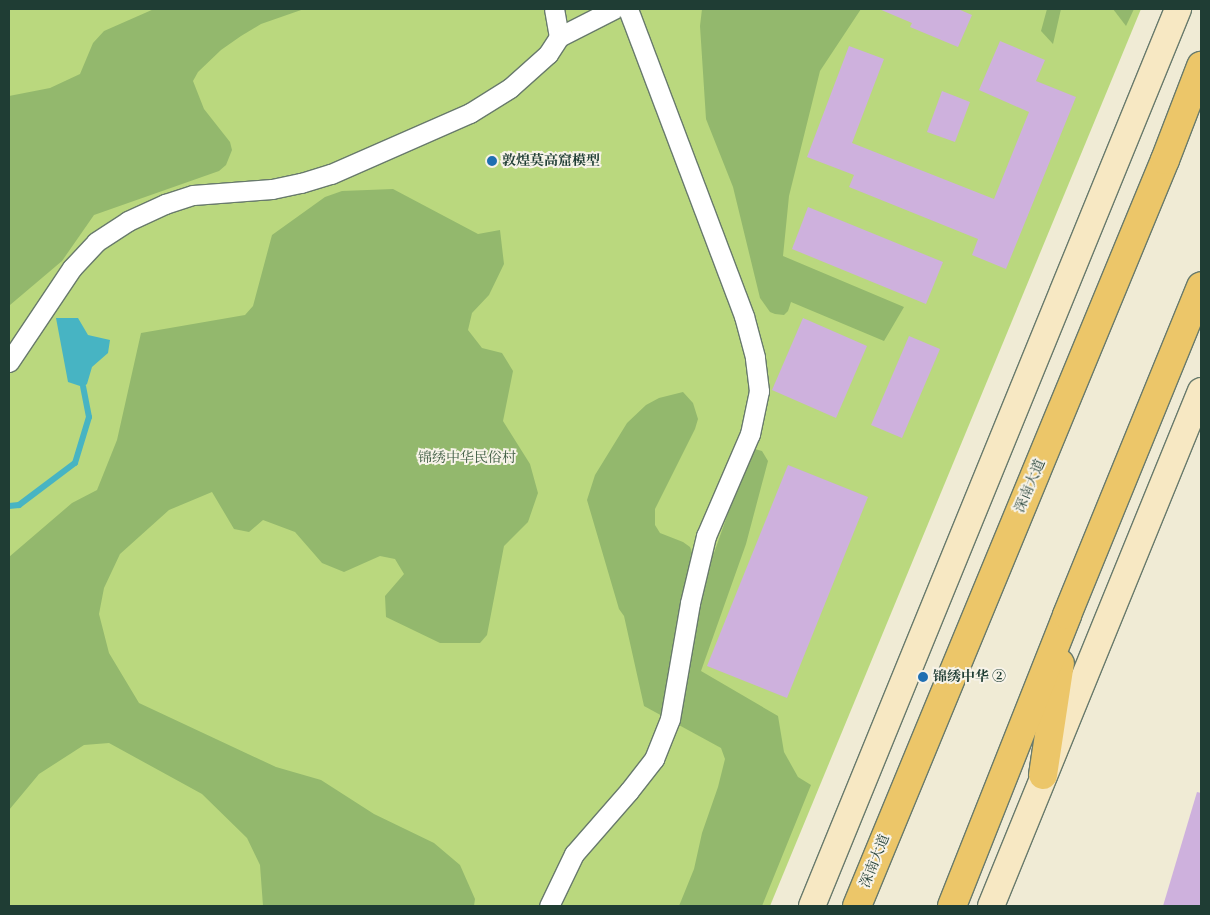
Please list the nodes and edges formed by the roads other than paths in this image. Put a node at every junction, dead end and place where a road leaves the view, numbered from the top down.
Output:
1 (554, 9) edge
2 (614, 9) edge
3 (628, 9) edge
4 (1178, 9) edge
5 (559, 37) junction
6 (1201, 66) edge
7 (1201, 286) edge
8 (9, 362) edge
9 (1201, 391) edge
10 (1067, 615) junction
11 (1043, 775) junction
12 (549, 906) edge
13 (812, 906) edge
14 (857, 906) edge
15 (952, 906) edge
16 (991, 906) edge

1 - 5 street
2 - 5 street
3 - 12 street
4 - 13 main road
5 - 8 street
6 - 14 main road, 深南大道
7 - 10 main road
9 - 11 main road
10 - 11 main road
10 - 15 main road
11 - 16 main road

